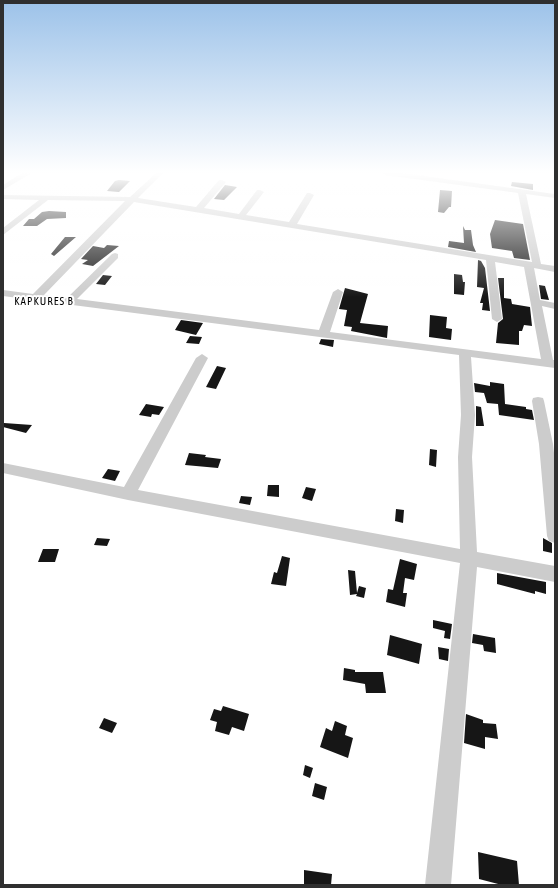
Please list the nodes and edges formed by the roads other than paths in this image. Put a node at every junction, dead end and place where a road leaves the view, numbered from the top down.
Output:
1 (25, 214) edge
2 (117, 214) edge
3 (222, 214) edge
4 (244, 214) edge
5 (298, 214) edge
6 (525, 214) edge
7 (241, 218) junction
8 (291, 226) junction
9 (3, 232) edge
10 (115, 256) dead end
11 (490, 258) junction
12 (532, 265) junction
13 (555, 269) edge
14 (338, 292) dead end
15 (5, 295) edge
16 (37, 296) junction
17 (70, 301) junction
18 (536, 302) junction
19 (555, 306) edge
20 (497, 319) dead end
21 (324, 333) junction
22 (465, 351) junction
23 (202, 358) dead end
24 (551, 363) edge
25 (538, 401) dead end
26 (3, 468) edge
27 (128, 494) junction
28 (555, 536) edge
29 (469, 557) junction
30 (555, 574) edge
31 (438, 885) edge

1 - 9 street
2 - 16 street
3 - 7 street
4 - 7 street
5 - 8 street
6 - 12 street
7 - 8 street
8 - 11 street
10 - 17 street
11 - 12 street
11 - 20 street
12 - 13 street
12 - 18 street
14 - 21 street
15 - 16 street
16 - 17 street
17 - 21 street
18 - 19 street
18 - 24 street
21 - 22 street
22 - 24 street
22 - 29 street
23 - 27 street
25 - 28 street
26 - 27 street
27 - 29 street
29 - 30 street
29 - 31 street

